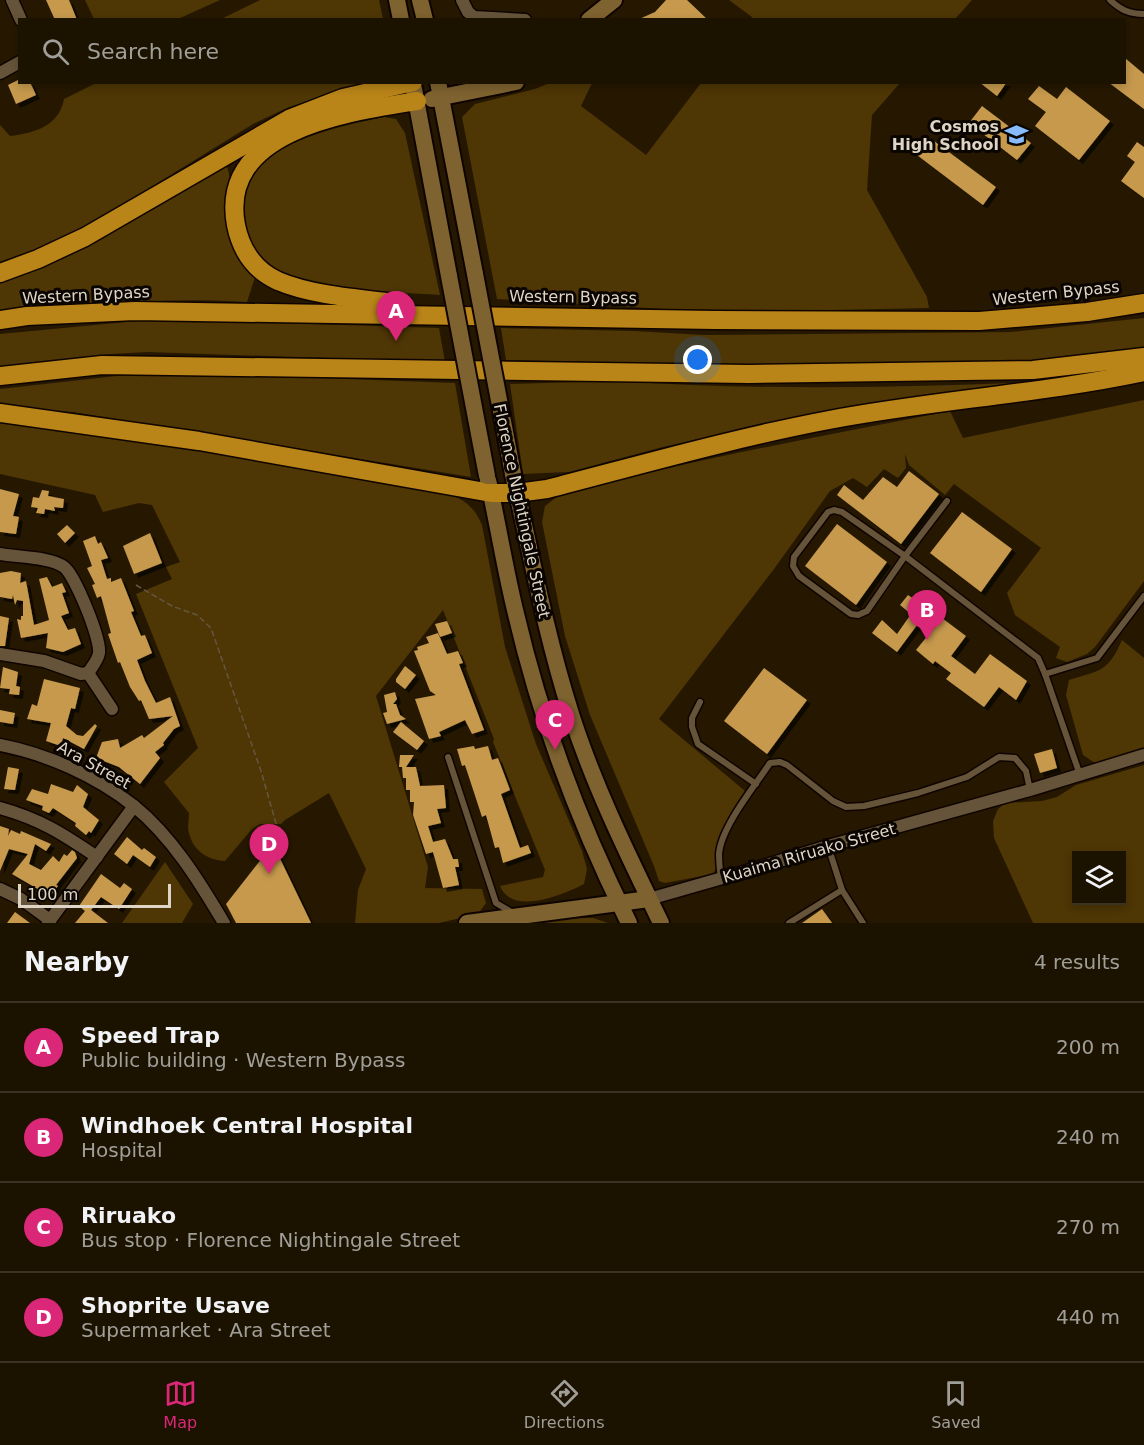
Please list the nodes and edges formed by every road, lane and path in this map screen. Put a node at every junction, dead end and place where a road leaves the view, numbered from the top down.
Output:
1 (12, 0) edge
2 (397, 0) edge
3 (420, 0) edge
4 (462, 0) edge
5 (614, 0) edge
6 (1110, 0) edge
7 (1144, 14) edge
8 (20, 18) edge
9 (401, 18) edge
10 (424, 18) edge
11 (491, 18) edge
12 (591, 18) edge
13 (601, 18) edge
14 (18, 63) edge
15 (0, 73) edge
16 (404, 84) edge
17 (413, 84) edge
18 (497, 84) edge
19 (439, 90) edge
20 (417, 101) junction
21 (0, 273) edge
22 (1144, 303) edge
23 (472, 315) junction
24 (0, 320) edge
25 (1144, 357) edge
26 (1144, 372) edge
27 (0, 376) edge
28 (0, 413) edge
29 (489, 485) junction
30 (517, 493) junction
31 (947, 501) dead end
32 (0, 554) edge
33 (905, 556) junction
34 (136, 585) dead end
35 (1144, 596) edge
36 (0, 654) edge
37 (88, 673) junction
38 (1046, 674) junction
39 (700, 702) dead end
40 (112, 709) dead end
41 (0, 745) edge
42 (1144, 755) edge
43 (448, 757) dead end
44 (1080, 775) junction
45 (756, 784) junction
46 (1030, 790) junction
47 (134, 806) junction
48 (0, 808) edge
49 (279, 834) dead end
50 (828, 846) junction
51 (96, 857) junction
52 (721, 879) junction
53 (0, 889) edge
54 (842, 890) junction
55 (649, 899) junction
56 (619, 903) junction
57 (517, 919) edge
58 (49, 922) edge
59 (224, 923) edge
60 (467, 923) edge
61 (629, 923) edge
62 (661, 923) edge
63 (789, 923) edge
64 (863, 923) edge

1 - 8 street
2 - 9 main road
3 - 10 main road
4 - 11 street
5 - 12 main road
5 - 13 main road
6 - 7 lane
14 - 15 street
16 - 21 highway
17 - 20 main road, Florence Nightingale Street
18 - 19 main road
19 - 20 main road
19 - 30 main road, Florence Nightingale Street, bridge
20 - 23 highway
20 - 29 main road, Florence Nightingale Street, bridge
22 - 23 highway, Western Bypass
23 - 24 highway, Western Bypass
25 - 27 highway
26 - 30 highway
28 - 29 highway
29 - 30 highway
29 - 56 main road, Florence Nightingale Street
30 - 55 main road, Florence Nightingale Street
31 - 33 lane
32 - 37 street
33 - 33 lane
33 - 38 lane
34 - 49 path
35 - 38 lane
36 - 37 street
37 - 40 street
38 - 44 lane
39 - 45 lane
41 - 47 street, Ara Street
42 - 44 street, Kuaima Riruako Street
43 - 57 lane
44 - 46 street, Kuaima Riruako Street
45 - 46 lane
45 - 52 lane
46 - 50 street, Kuaima Riruako Street
47 - 51 street
47 - 59 street, Ara Street
48 - 51 street
50 - 52 street, Kuaima Riruako Street
50 - 54 lane
51 - 58 street
52 - 55 street, Kuaima Riruako Street
53 - 58 street
54 - 63 lane
54 - 64 lane
55 - 56 main road, Kuaima Riruako Street
55 - 62 main road, Florence Nightingale Street
56 - 57 main road, Kuaima Riruako Street
56 - 61 main road, Florence Nightingale Street
57 - 60 main road, Kuaima Riruako Street

